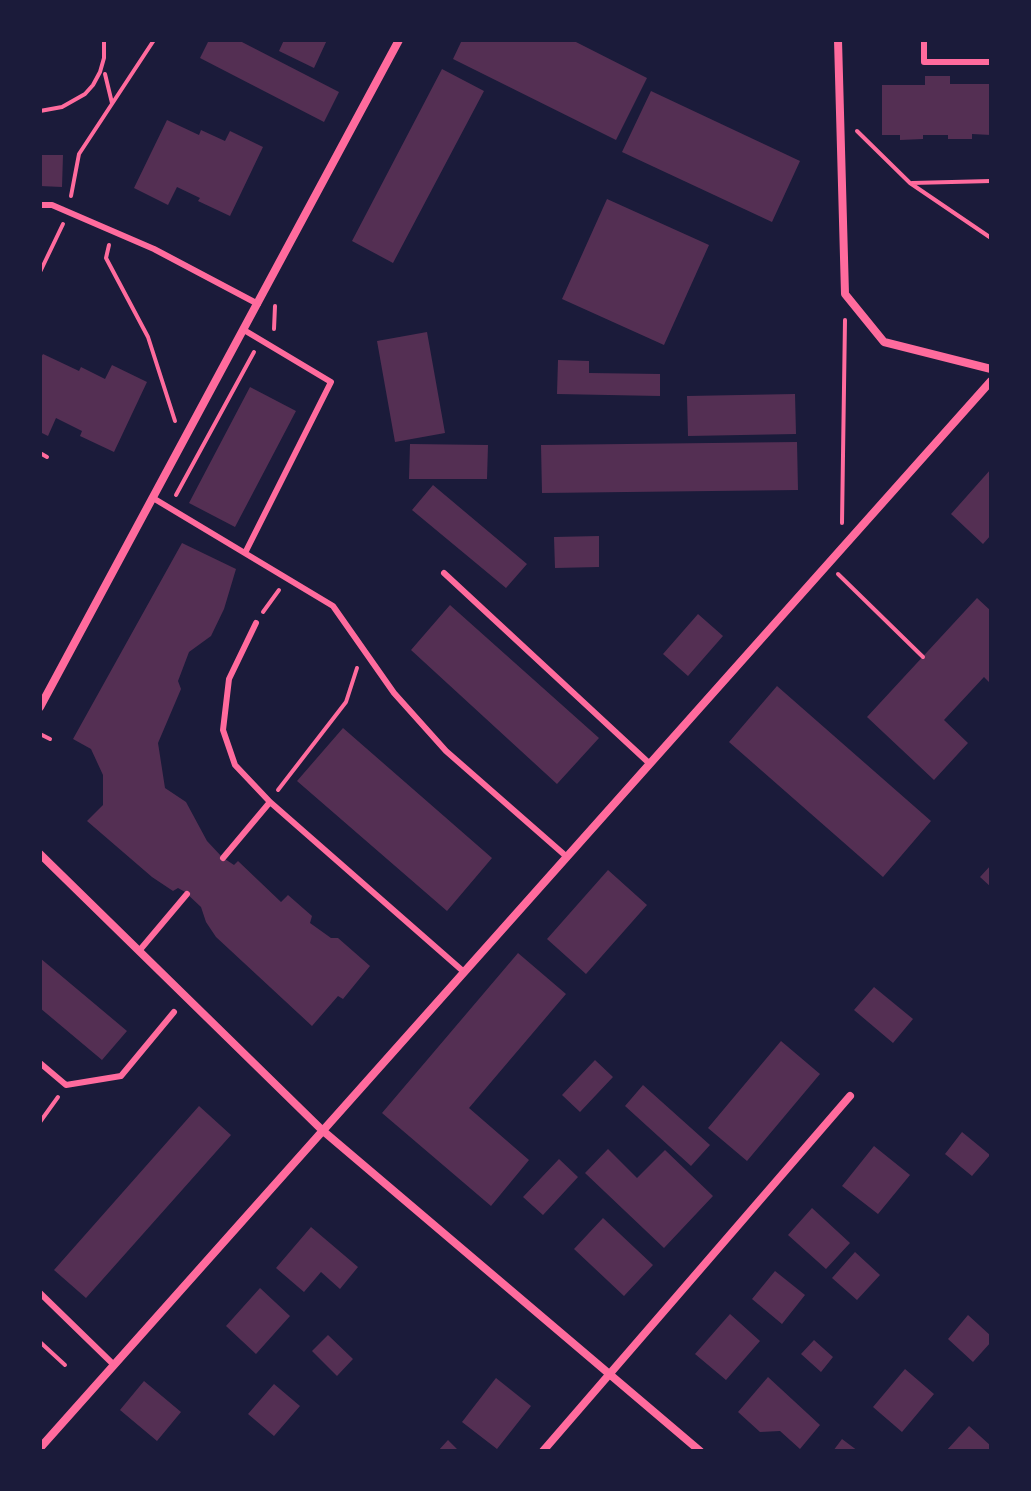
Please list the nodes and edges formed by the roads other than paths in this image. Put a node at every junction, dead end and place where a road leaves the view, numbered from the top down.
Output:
1 (399, 40) edge
2 (838, 40) edge
3 (924, 40) edge
4 (991, 62) edge
5 (40, 205) edge
6 (258, 304) junction
7 (244, 330) junction
8 (991, 369) edge
9 (991, 381) edge
10 (153, 498) junction
11 (245, 553) junction
12 (444, 573) dead end
13 (256, 623) road end
14 (40, 707) edge
15 (650, 764) junction
16 (270, 802) junction
17 (40, 854) edge
18 (567, 857) junction
19 (223, 858) dead end
20 (187, 894) dead end
21 (139, 951) junction
22 (464, 972) junction
23 (174, 1012) dead end
24 (40, 1063) edge
25 (850, 1096) dead end
26 (322, 1130) junction
27 (40, 1293) edge
28 (44, 1302) edge
29 (114, 1365) junction
30 (610, 1373) junction
31 (40, 1448) edge
32 (543, 1451) edge
33 (700, 1451) edge

1 - 6 street
2 - 8 street
3 - 4 lane
5 - 6 lane
6 - 7 street
7 - 10 street
7 - 11 lane
9 - 15 street
10 - 11 lane
10 - 14 street
11 - 18 lane
12 - 15 lane
13 - 16 lane
15 - 18 street
16 - 19 lane
16 - 22 lane
17 - 21 street
18 - 22 street
20 - 21 lane
21 - 26 street
22 - 26 street
23 - 24 lane
25 - 30 street
26 - 29 street
26 - 30 street
27 - 28 lane
28 - 29 lane
29 - 31 street
30 - 32 street
30 - 33 street

